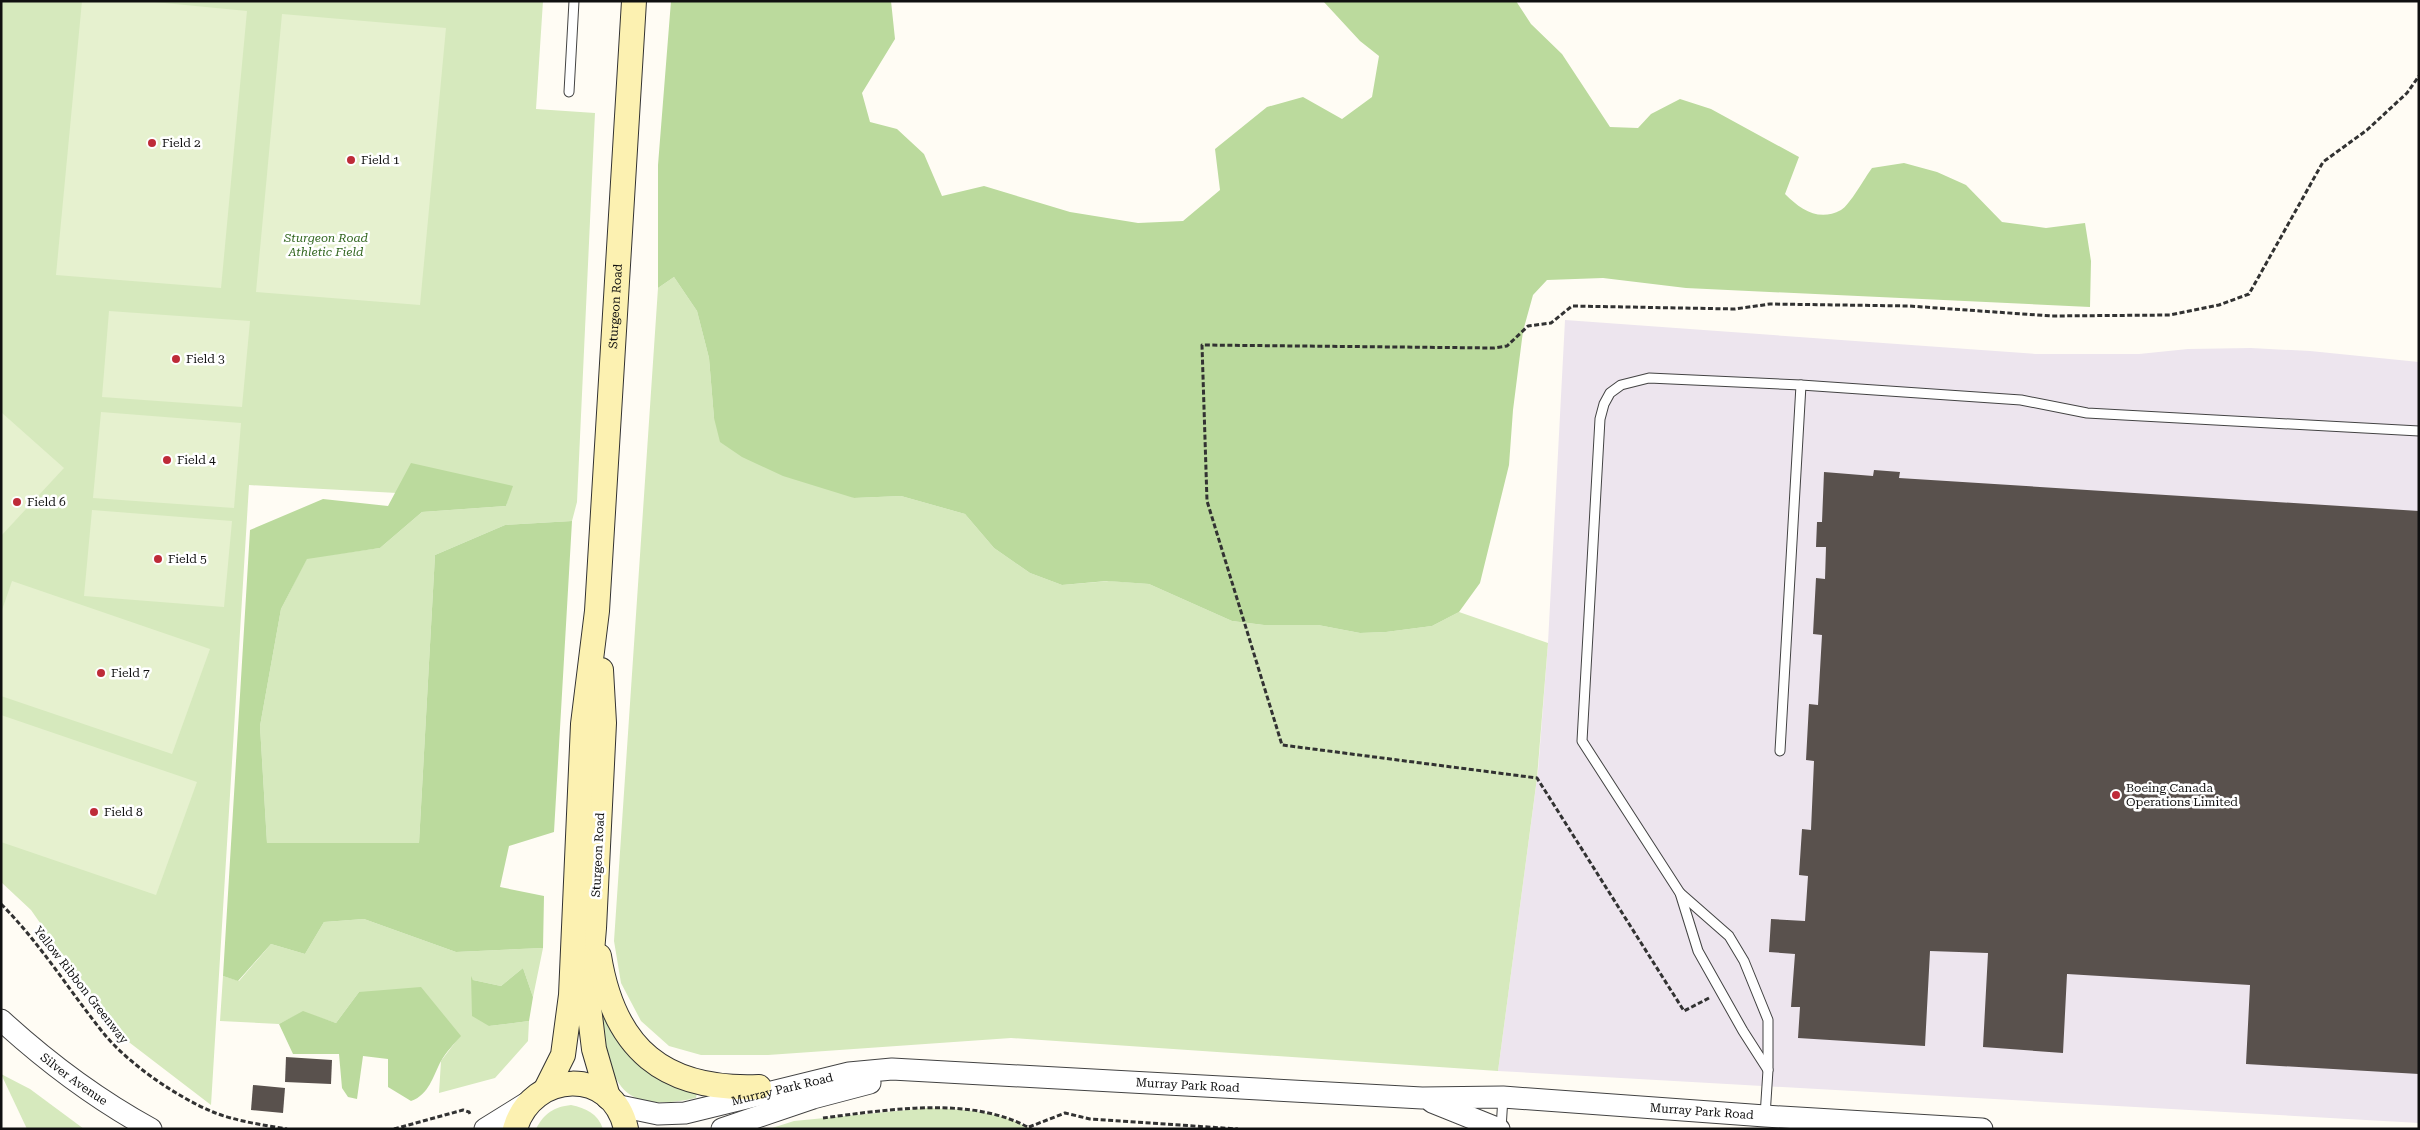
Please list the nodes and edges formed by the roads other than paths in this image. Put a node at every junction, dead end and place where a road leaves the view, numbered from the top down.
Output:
1 (574, 1) edge
2 (634, 1) edge
3 (568, 92) dead end
4 (1802, 385) junction
5 (2419, 431) edge
6 (597, 611) junction
7 (1780, 751) dead end
8 (1680, 893) junction
9 (594, 928) junction
10 (1, 1020) edge
11 (1768, 1070) junction
12 (952, 1072) junction
13 (799, 1086) junction
14 (759, 1087) joint
15 (538, 1095) junction
16 (1503, 1097) junction
17 (1422, 1098) junction
18 (612, 1101) junction
19 (1765, 1116) junction
20 (479, 1124) edge
21 (151, 1129) edge
22 (515, 1129) edge
23 (626, 1129) edge
24 (722, 1129) edge
25 (1500, 1129) edge
26 (1982, 1129) edge

1 - 3 lane
2 - 6 main road, Sturgeon Road
4 - 5 lane
4 - 7 lane
4 - 8 lane
6 - 9 main road, Sturgeon Road
6 - 15 main road, Sturgeon Road
8 - 11 lane
8 - 11 lane
9 - 14 main road
9 - 18 main road, Sturgeon Road
10 - 21 street, Silver Avenue
11 - 19 lane
12 - 13 street, Murray Park Road
12 - 17 street, Murray Park Road
12 - 24 street, Murray Park Road
13 - 14 street
13 - 18 street, Murray Park Road
15 - 18 main road
15 - 20 street
15 - 22 main road, Sturgeon Road
16 - 17 street, Murray Park Road
16 - 19 street, Murray Park Road
16 - 25 lane
17 - 25 street, Murray Park Road
18 - 23 main road, Sturgeon Road
19 - 26 street, Murray Park Road

